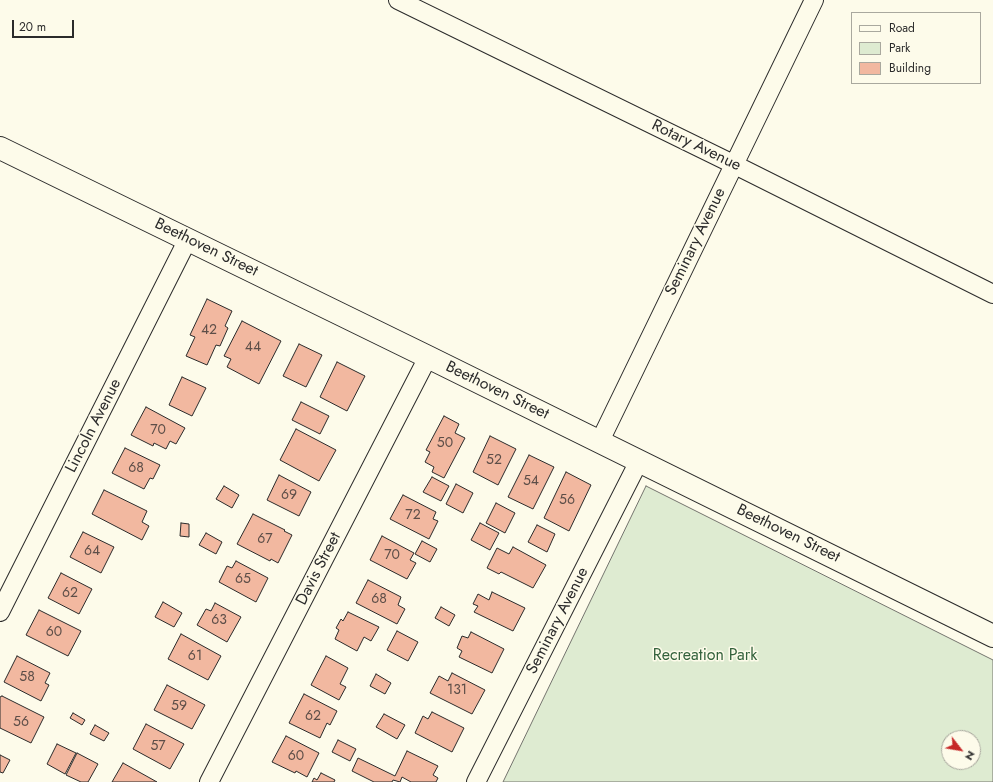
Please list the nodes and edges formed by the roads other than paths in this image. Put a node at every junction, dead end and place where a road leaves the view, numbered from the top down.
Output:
1 (398, 0) edge
2 (814, 0) edge
3 (0, 148) edge
4 (733, 164) junction
5 (188, 239) junction
6 (993, 294) edge
7 (428, 357) junction
8 (600, 441) junction
9 (639, 461) junction
10 (0, 612) edge
11 (993, 636) edge
12 (210, 782) edge
13 (476, 782) edge

1 - 4 street, Rotary Avenue
2 - 4 street, Seminary Avenue
3 - 5 street, Beethoven Street
4 - 6 street, Rotary Avenue
4 - 8 street, Seminary Avenue
5 - 7 street, Beethoven Street
5 - 10 street, Lincoln Avenue
7 - 8 street, Beethoven Street
7 - 12 street, Davis Street
8 - 9 street, Beethoven Street
9 - 11 street, Beethoven Street
9 - 13 street, Seminary Avenue

